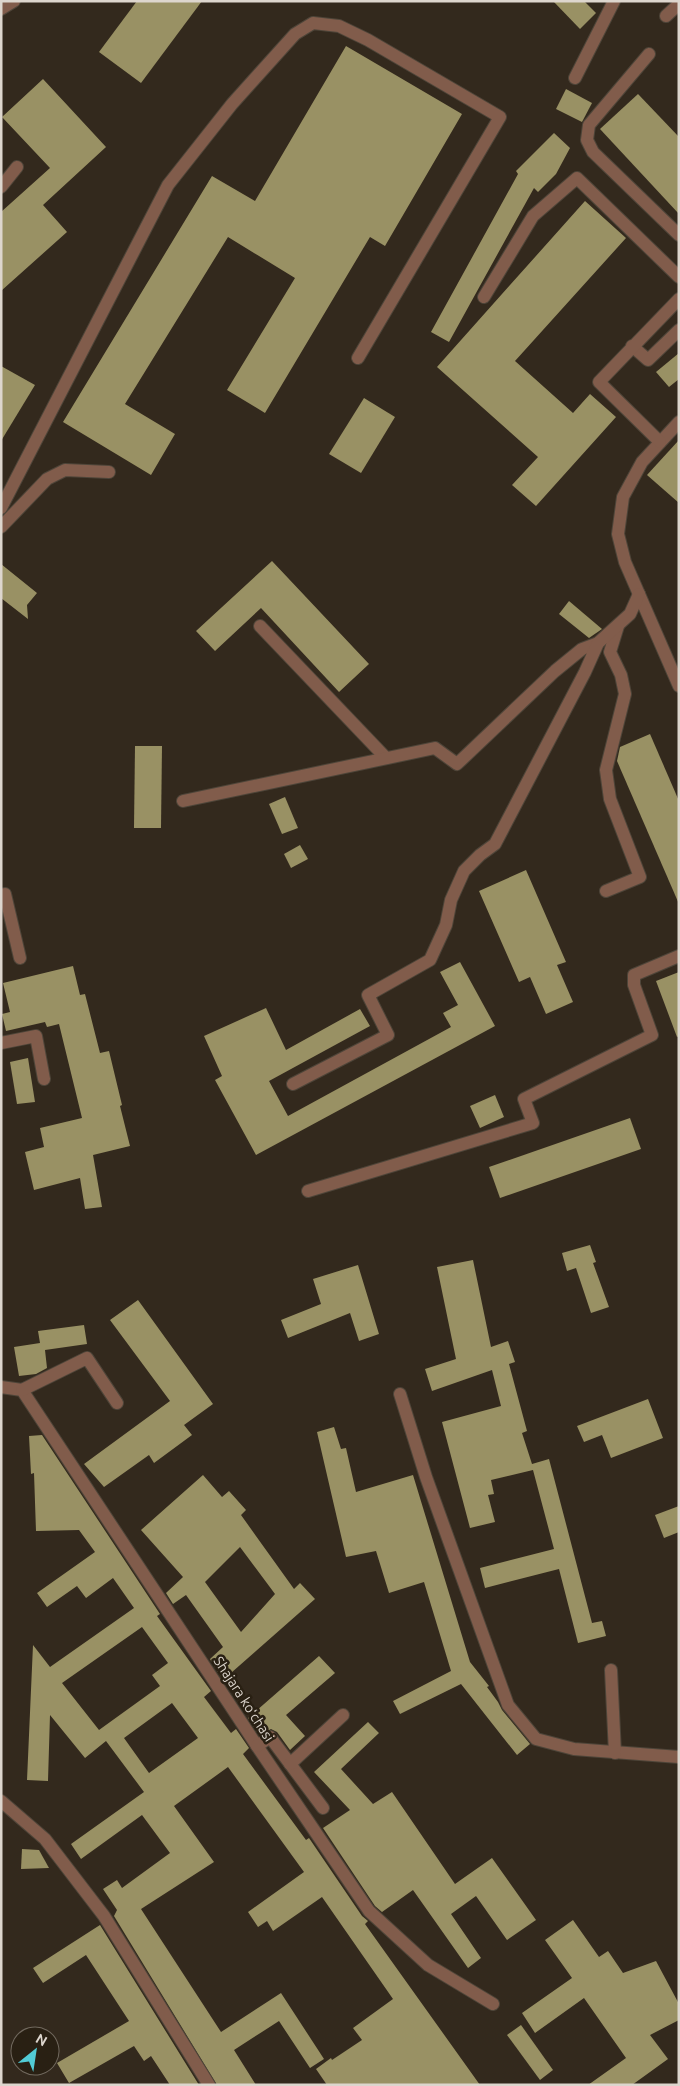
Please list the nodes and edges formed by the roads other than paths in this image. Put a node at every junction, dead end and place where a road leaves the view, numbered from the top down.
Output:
1 (14, 1) edge
2 (614, 1) edge
3 (679, 4) edge
4 (1, 9) edge
5 (666, 16) dead end
6 (649, 54) dead end
7 (575, 78) dead end
8 (18, 167) dead end
9 (1, 187) edge
10 (679, 235) edge
11 (679, 277) edge
12 (484, 297) dead end
13 (679, 299) edge
14 (679, 330) edge
15 (632, 346) junction
16 (358, 358) dead end
17 (679, 422) edge
18 (660, 442) junction
19 (109, 472) dead end
20 (1, 508) edge
21 (1, 527) edge
22 (639, 594) junction
23 (260, 626) dead end
24 (618, 626) junction
25 (598, 643) junction
26 (679, 686) edge
27 (386, 758) junction
28 (183, 801) dead end
29 (2, 891) edge
30 (606, 891) dead end
31 (679, 956) edge
32 (20, 958) dead end
33 (1, 1044) edge
34 (44, 1079) dead end
35 (293, 1084) dead end
36 (308, 1191) dead end
37 (1, 1387) edge
38 (22, 1390) junction
39 (400, 1394) dead end
40 (117, 1403) dead end
41 (611, 1670) dead end
42 (342, 1715) dead end
43 (257, 1746) junction
44 (615, 1753) junction
45 (679, 1758) edge
46 (290, 1764) junction
47 (1, 1801) edge
48 (323, 1808) dead end
49 (493, 2004) dead end
50 (209, 2085) edge

1 - 4 street
2 - 7 street
3 - 5 street
6 - 10 street
8 - 9 street
11 - 12 street
13 - 15 street
14 - 15 street
15 - 18 street
16 - 20 street
17 - 18 street
18 - 22 street
19 - 21 street
22 - 24 street
22 - 26 street
23 - 27 street
24 - 25 street
24 - 30 street
25 - 27 street
25 - 35 street
27 - 28 street
29 - 32 street
31 - 36 street
33 - 34 street
37 - 38 street
38 - 40 street
38 - 43 street, Shajara koʻchasi
39 - 44 street
41 - 44 street
42 - 46 street
43 - 46 street
43 - 49 street, Shajara koʻchasi
44 - 45 street
46 - 48 street
47 - 50 street

